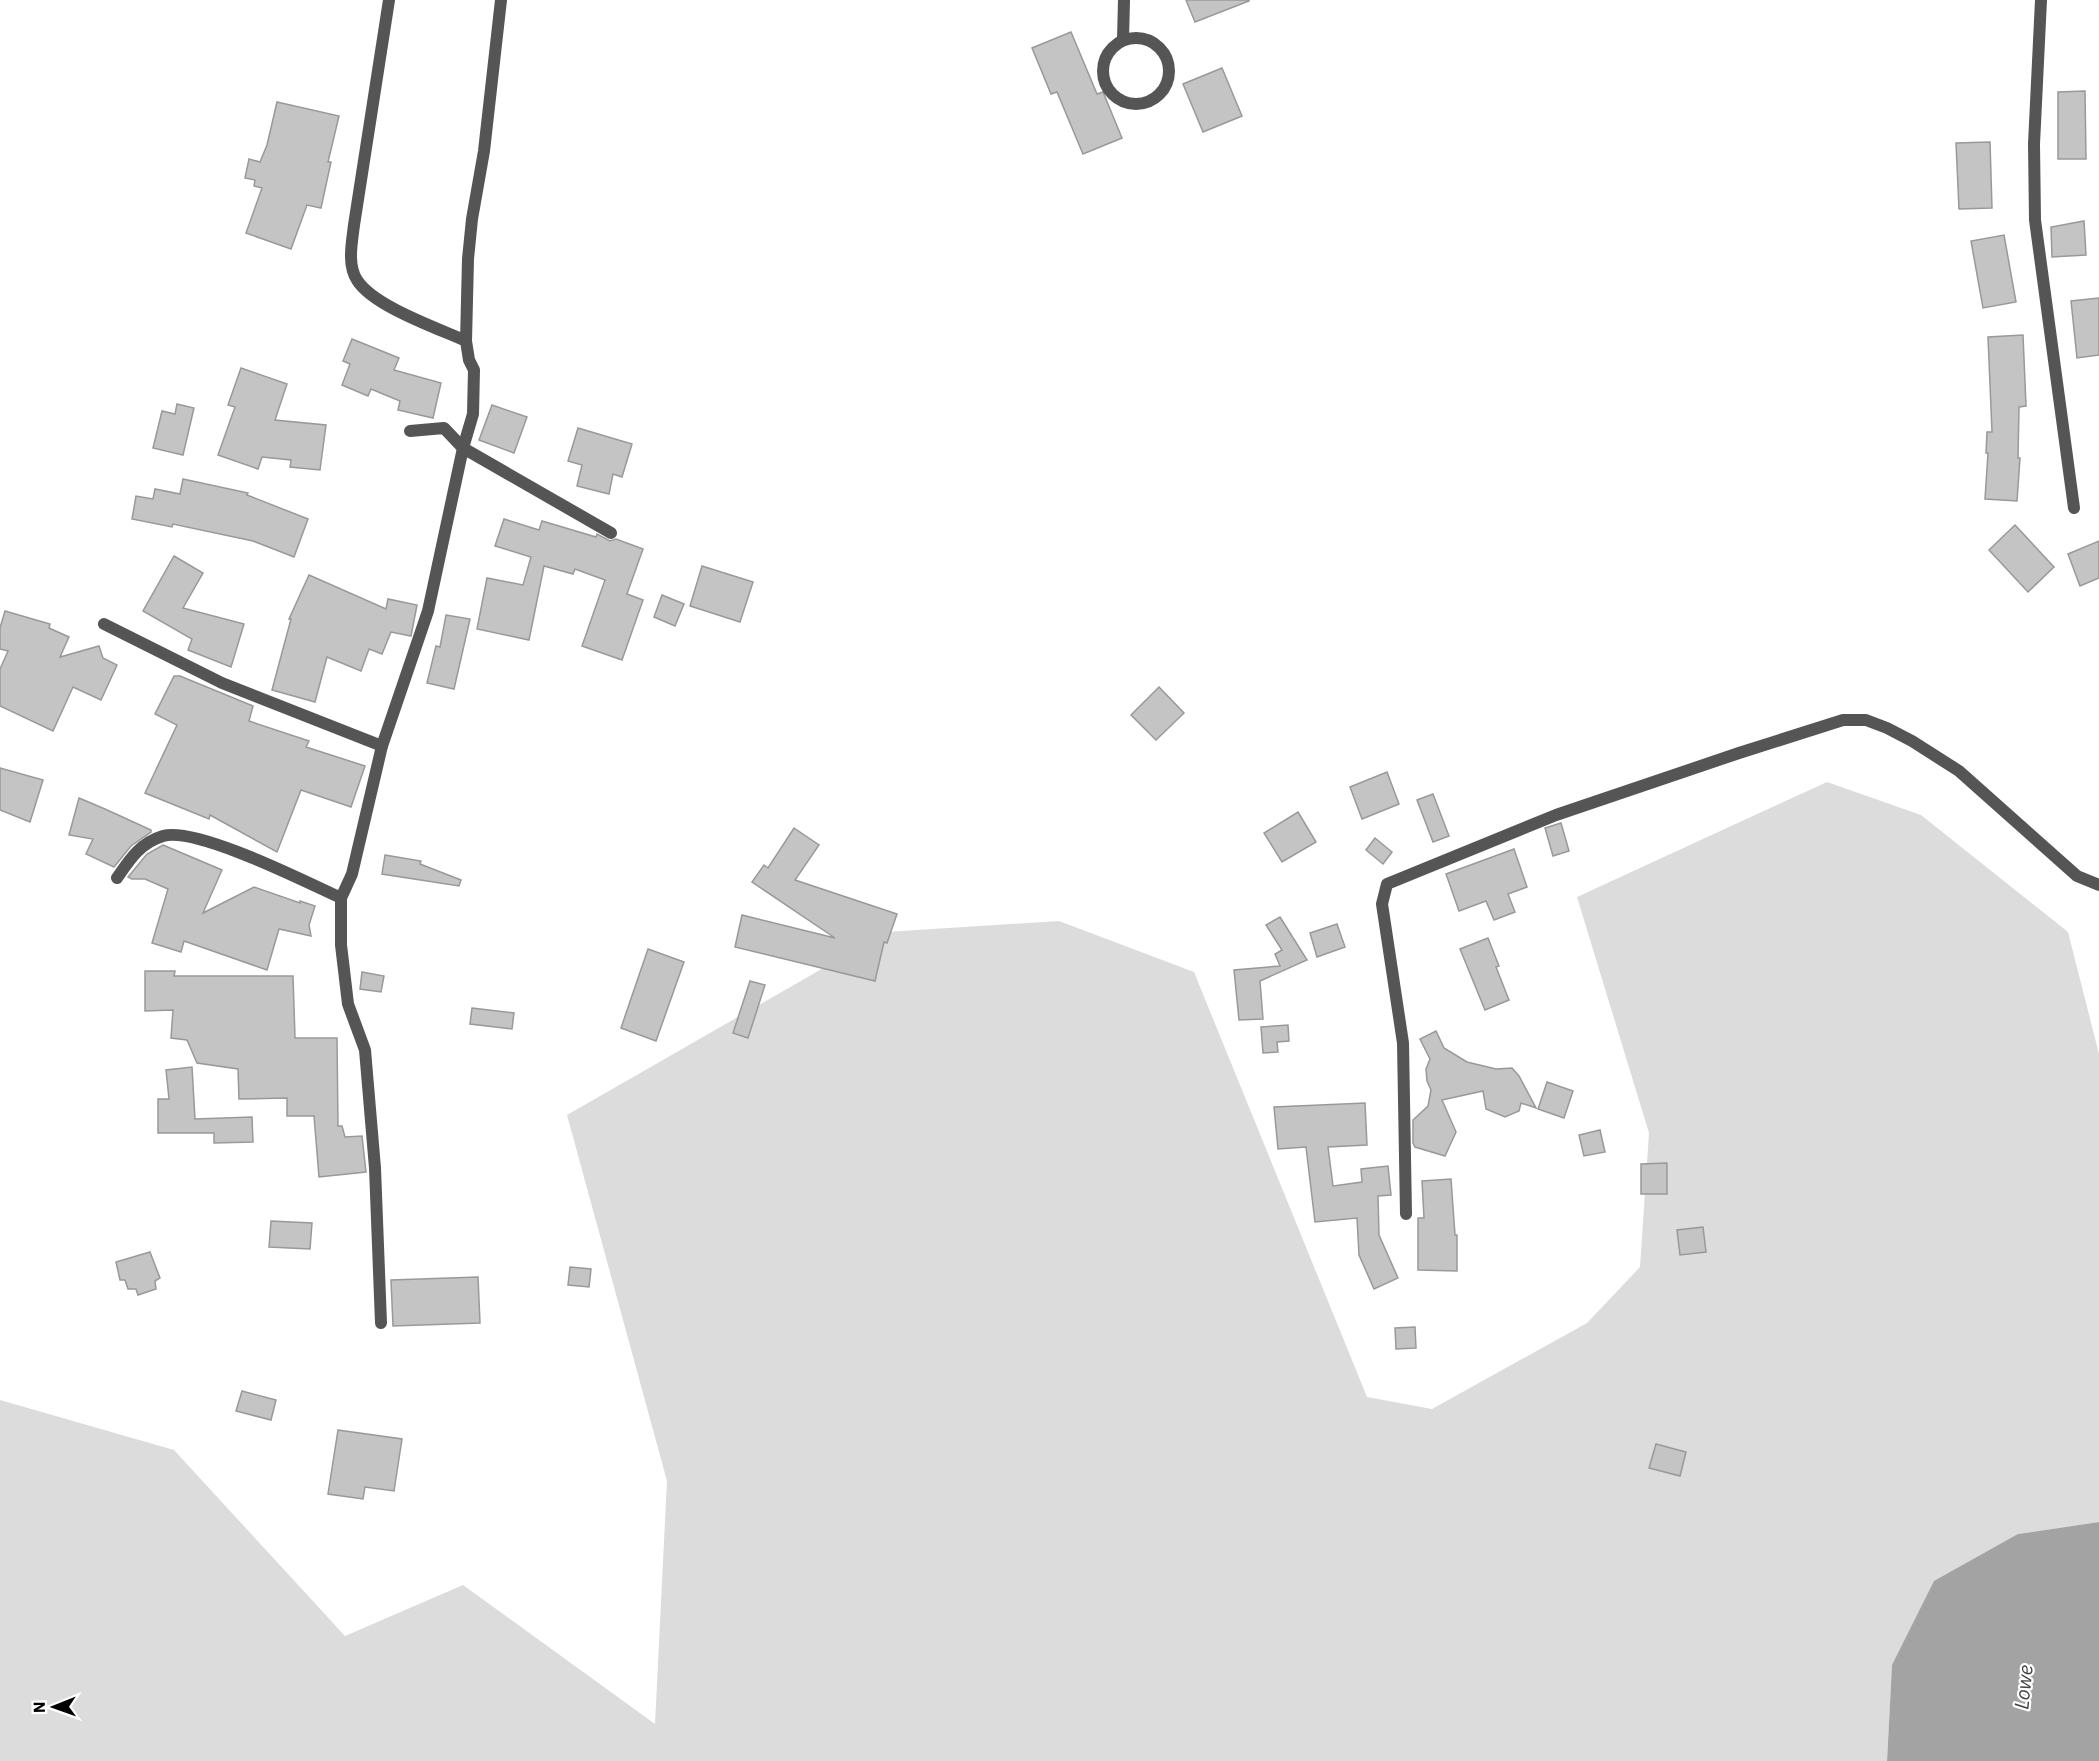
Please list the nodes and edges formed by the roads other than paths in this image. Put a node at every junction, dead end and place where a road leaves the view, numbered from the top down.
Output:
1 (389, 0) edge
2 (501, 0) edge
3 (1124, 0) edge
4 (2041, 0) edge
5 (1123, 39) junction
6 (466, 341) junction
7 (410, 431) dead end
8 (463, 448) junction
9 (2074, 508) dead end
10 (611, 533) dead end
11 (104, 624) dead end
12 (382, 746) junction
13 (117, 878) dead end
14 (2099, 885) edge
15 (341, 898) junction
16 (1406, 1214) dead end
17 (381, 1323) dead end

1 - 6 street
2 - 6 street
3 - 5 street
4 - 9 street
5 - 5 street
6 - 8 street
7 - 8 street
8 - 10 street
8 - 12 street
11 - 12 street
12 - 15 street
13 - 15 street
14 - 16 street
15 - 17 street

